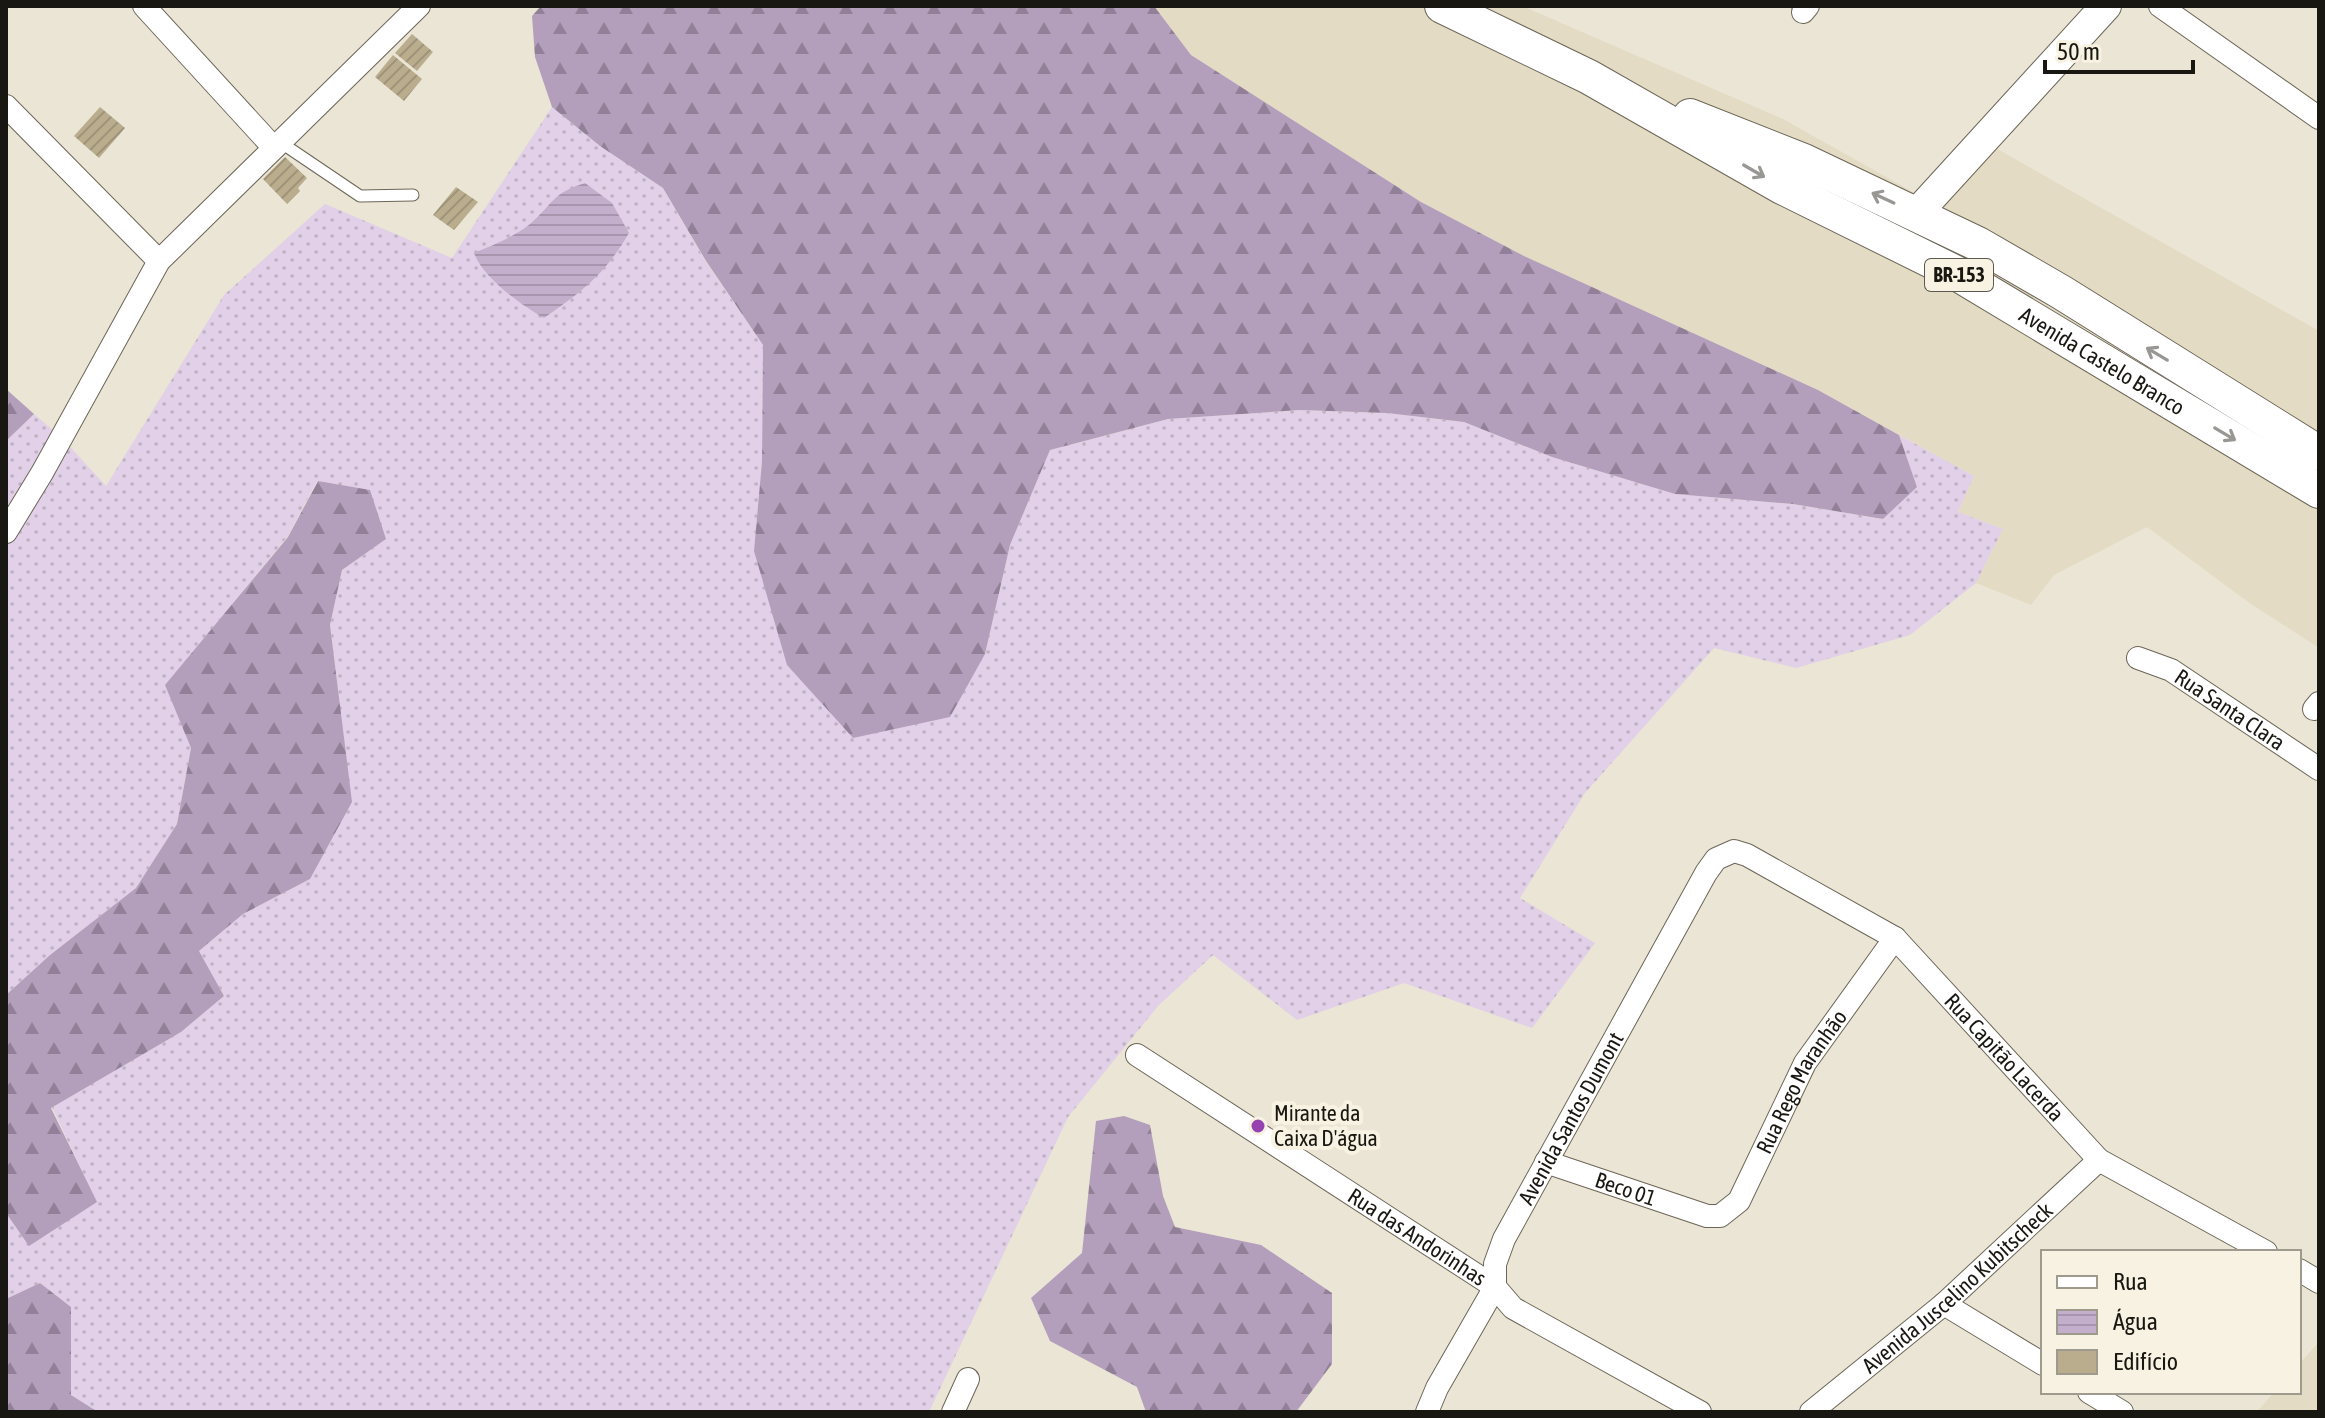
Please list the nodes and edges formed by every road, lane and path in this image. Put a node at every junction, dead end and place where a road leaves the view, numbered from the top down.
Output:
1 (144, 6) edge
2 (1442, 6) edge
3 (2106, 6) edge
4 (2160, 6) edge
5 (404, 11) edge
6 (1589, 77) junction
7 (6, 106) edge
8 (2319, 118) edge
9 (277, 145) junction
10 (413, 195) dead end
11 (1916, 214) junction
12 (159, 261) junction
13 (2319, 453) edge
14 (2319, 491) edge
15 (6, 532) edge
16 (2138, 658) dead end
17 (2319, 769) edge
18 (1747, 855) joint
19 (1895, 938) junction
20 (1137, 1055) dead end
21 (2099, 1160) junction
22 (1546, 1162) junction
23 (1707, 1216) joint
24 (2262, 1250) edge
25 (2301, 1271) edge
26 (2319, 1282) edge
27 (1495, 1287) junction
28 (1944, 1304) junction
29 (2041, 1363) edge
30 (968, 1379) dead end
31 (2092, 1394) edge
32 (953, 1412) edge
33 (1427, 1412) edge
34 (1700, 1412) edge
35 (1811, 1412) edge
36 (2122, 1412) edge

1 - 9 street
2 - 6 main road, Avenida Castelo Branco / BR-153
3 - 11 street
4 - 8 street
5 - 9 street
11 -> 6 main road, Avenida Castelo Branco / BR-153
6 -> 14 main road, Avenida Castelo Branco / BR-153
7 - 12 street
9 - 10 lane
9 - 12 street
13 -> 11 main road, Avenida Castelo Branco / BR-153
12 - 15 street
16 - 17 street, Rua Santa Clara
18 - 19 street, Rua Capitão Lacerda
18 - 22 street, Avenida Santos Dumont
19 - 21 street, Rua Capitão Lacerda
19 - 23 street, Rua Rego Maranhão
20 - 27 street, Rua das Andorinhas
21 - 24 street, Rua Capitão Lacerda
21 - 28 street, Avenida Juscelino Kubitscheck
22 - 23 street, Beco 01
22 - 27 street, Avenida Santos Dumont
25 - 26 street
27 - 33 street, Avenida Santos Dumont
27 - 34 street, Rua das Andorinhas
28 - 29 street
28 - 35 street, Avenida Juscelino Kubitscheck
30 - 32 street
31 - 36 street

